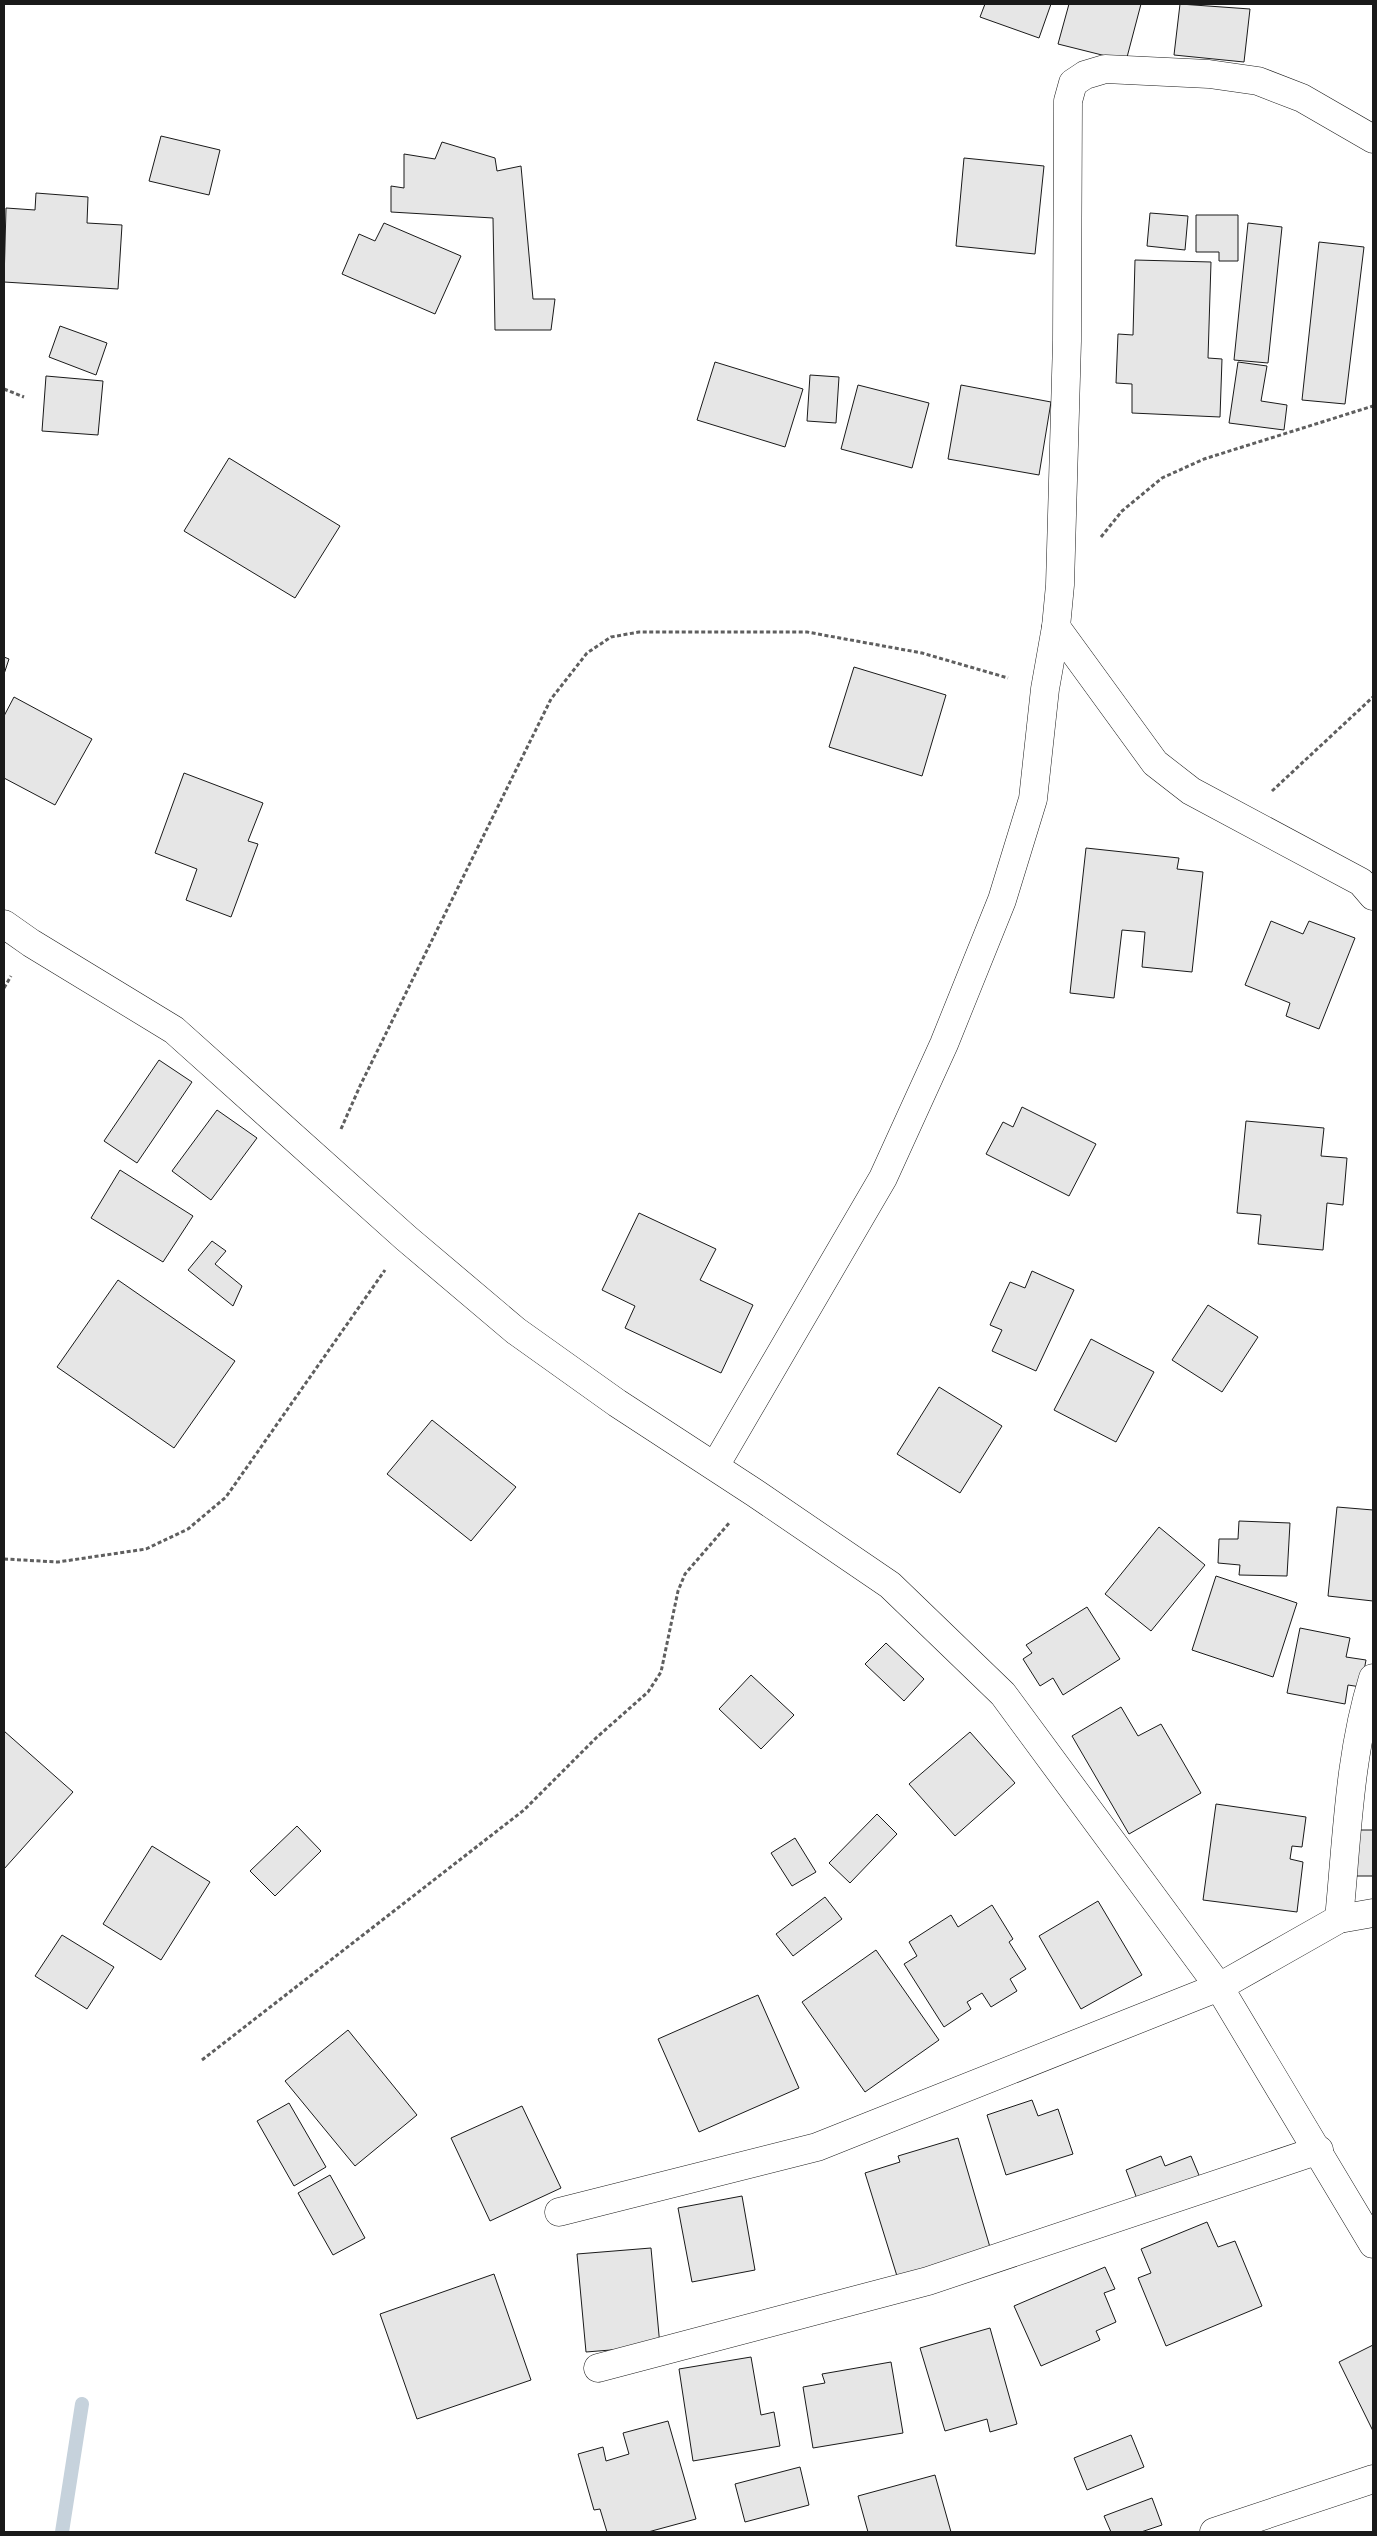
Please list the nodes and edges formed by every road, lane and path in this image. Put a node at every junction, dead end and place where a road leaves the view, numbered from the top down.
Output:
1 (1373, 139) edge
2 (4, 390) edge
3 (24, 398) dead end
4 (1373, 406) edge
5 (1098, 541) dead end
6 (1056, 627) junction
7 (1045, 689) junction
8 (1373, 698) edge
9 (1242, 818) junction
10 (1373, 896) edge
11 (4, 924) edge
12 (326, 1167) junction
13 (406, 1238) junction
14 (715, 1466) junction
15 (755, 1493) junction
16 (4, 1559) edge
17 (1373, 1678) edge
18 (1373, 1913) edge
19 (1339, 1919) junction
20 (1219, 1987) junction
21 (202, 2060) dead end
22 (1319, 2150) junction
23 (559, 2212) dead end
24 (1373, 2244) edge
25 (598, 2368) dead end
26 (1373, 2479) edge
27 (1214, 2532) edge

1 - 6 street
2 - 3 path
4 - 5 path
6 - 7 street
6 - 9 street
7 - 12 path
7 - 14 street
8 - 9 path
9 - 10 street
11 - 12 street
12 - 13 street
13 - 14 street
13 - 16 path
14 - 15 street
15 - 20 street
15 - 21 path
17 - 19 street
18 - 19 street
19 - 20 street
20 - 22 street
20 - 23 street
22 - 24 street
22 - 25 street
26 - 27 street

